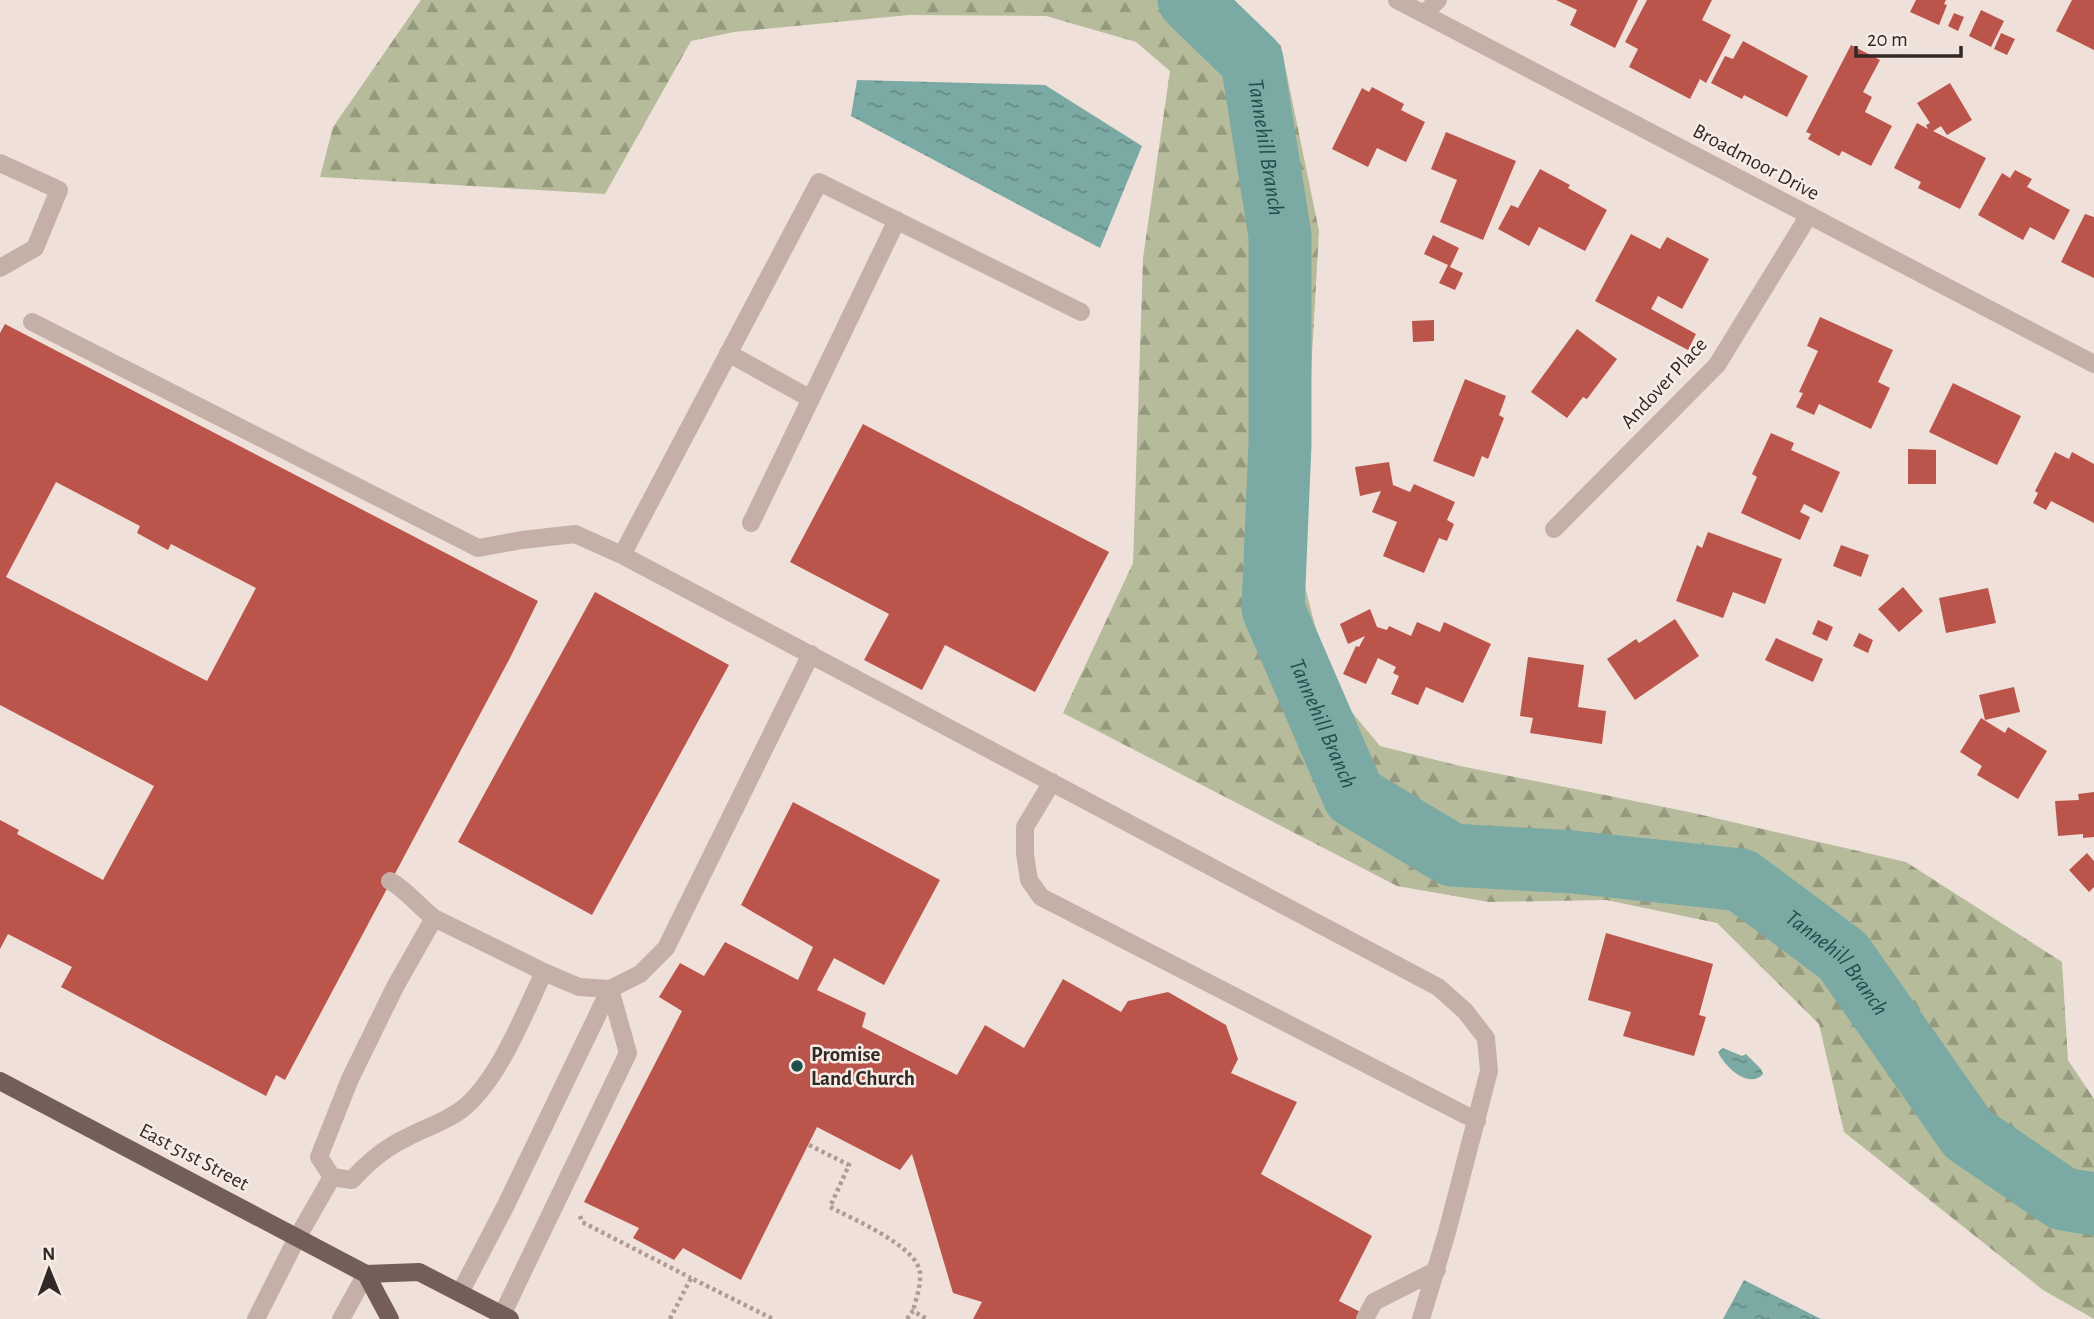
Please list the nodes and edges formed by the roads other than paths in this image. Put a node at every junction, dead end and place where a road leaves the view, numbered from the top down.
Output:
1 (1397, 0) edge
2 (1438, 0) edge
3 (1424, 14) junction
4 (0, 163) edge
5 (1809, 215) junction
6 (897, 220) junction
7 (0, 268) edge
8 (1081, 312) dead end
9 (32, 322) dead end
10 (728, 353) junction
11 (2094, 364) edge
12 (811, 399) junction
13 (751, 523) dead end
14 (1554, 529) dead end
15 (622, 555) junction
16 (811, 654) junction
17 (1052, 782) junction
18 (390, 881) dead end
19 (435, 918) junction
20 (544, 972) junction
21 (610, 989) junction
22 (0, 1081) edge
23 (1477, 1121) junction
24 (332, 1177) junction
25 (298, 1238) junction
26 (1437, 1270) junction
27 (366, 1273) junction
28 (460, 1293) junction
29 (506, 1317) edge
30 (256, 1319) edge
31 (341, 1319) edge
32 (390, 1319) edge
33 (1365, 1319) edge
34 (1421, 1319) edge

1 - 3 street, Broadmoor Drive
2 - 3 street
3 - 5 street, Broadmoor Drive
4 - 7 street
5 - 11 street, Broadmoor Drive
5 - 14 street, Andover Place
6 - 8 street
6 - 10 street
6 - 12 street
9 - 15 street
10 - 12 street
10 - 15 street
12 - 13 street
15 - 16 street
16 - 17 street
16 - 21 street
17 - 23 street
17 - 23 street
18 - 19 street
19 - 20 street
19 - 24 street
20 - 21 street
20 - 24 street
21 - 28 street
21 - 29 street
22 - 25 main road, East 51st Street
23 - 26 street
24 - 25 street
25 - 27 main road, East 51st Street
25 - 30 street
26 - 33 street
26 - 34 street
27 - 28 main road, East 51st Street
27 - 31 street
27 - 32 main road
28 - 29 main road, East 51st Street

